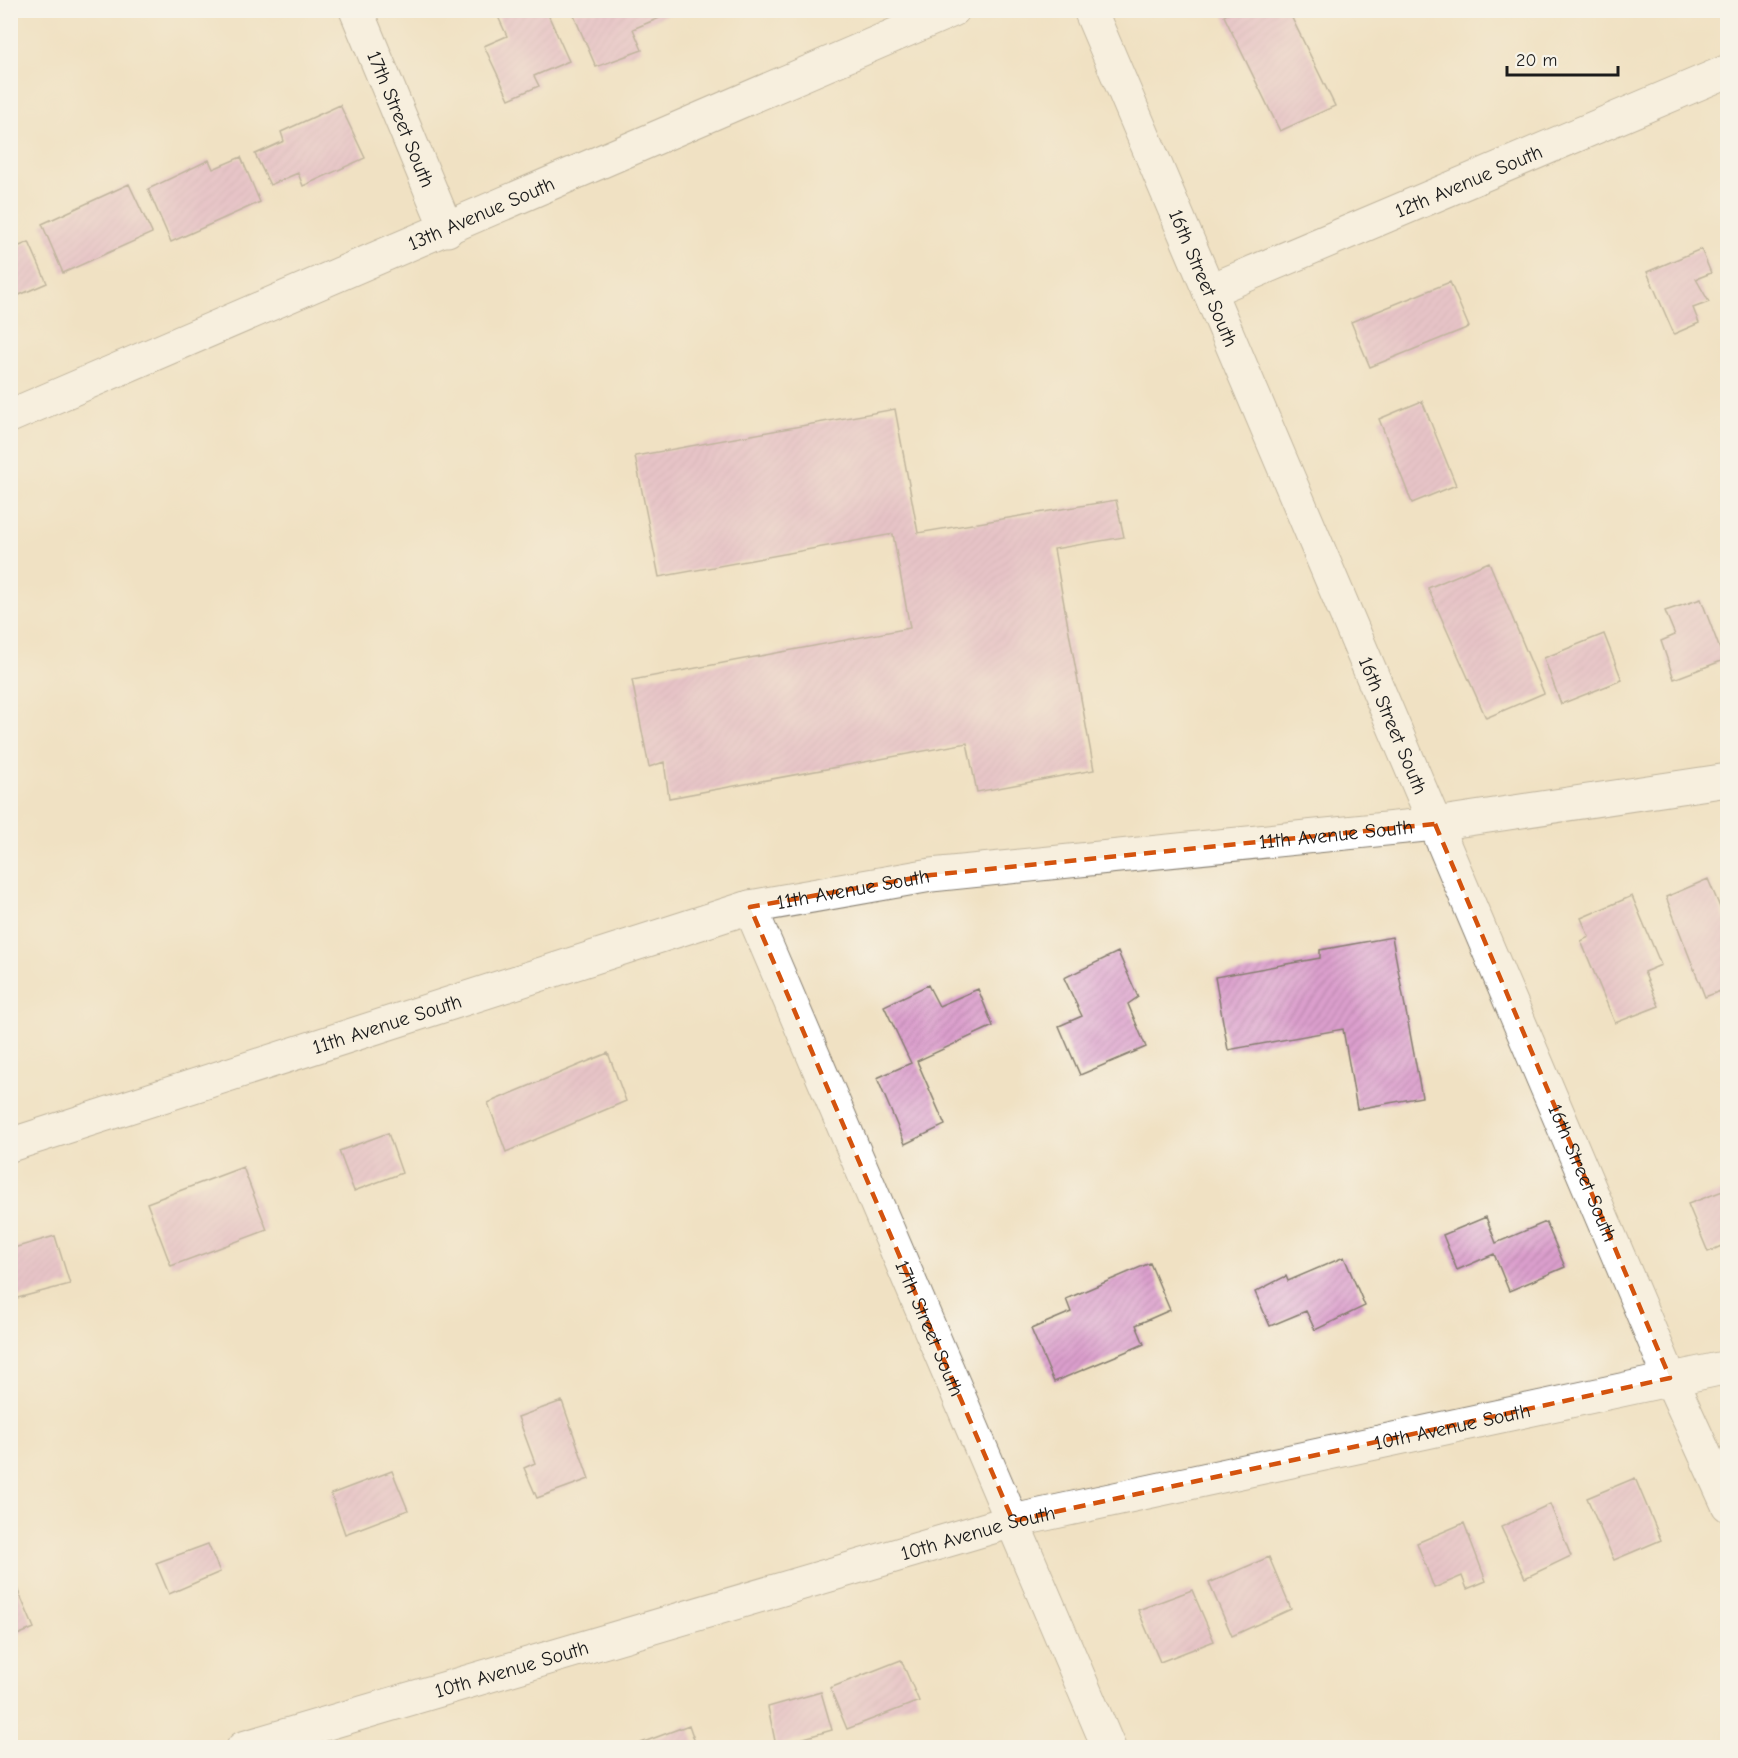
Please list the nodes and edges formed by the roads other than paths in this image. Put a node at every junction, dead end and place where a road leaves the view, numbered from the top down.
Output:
1 (356, 10) edge
2 (953, 10) edge
3 (1090, 10) edge
4 (1728, 71) edge
5 (447, 230) junction
6 (1209, 291) junction
7 (10, 416) edge
8 (1728, 780) edge
9 (1435, 824) junction
10 (750, 907) junction
11 (10, 1145) edge
12 (1728, 1367) edge
13 (1670, 1378) junction
14 (1728, 1505) edge
15 (1012, 1521) junction
16 (243, 1748) edge
17 (1109, 1748) edge

1 - 5 street, 17th Street South
2 - 5 street, 13th Avenue South
3 - 6 street, 16th Street South
4 - 6 street, 12th Avenue South
5 - 7 street, 13th Avenue South
6 - 9 street, 16th Street South
8 - 9 street, 11th Avenue South
9 - 10 street, 11th Avenue South
9 - 13 street, 16th Street South
10 - 11 street, 11th Avenue South
10 - 15 street, 17th Street South
12 - 13 street, 10th Avenue South
13 - 14 street, 16th Street South
13 - 15 street, 10th Avenue South
15 - 16 street, 10th Avenue South
15 - 17 street, 17th Street South

